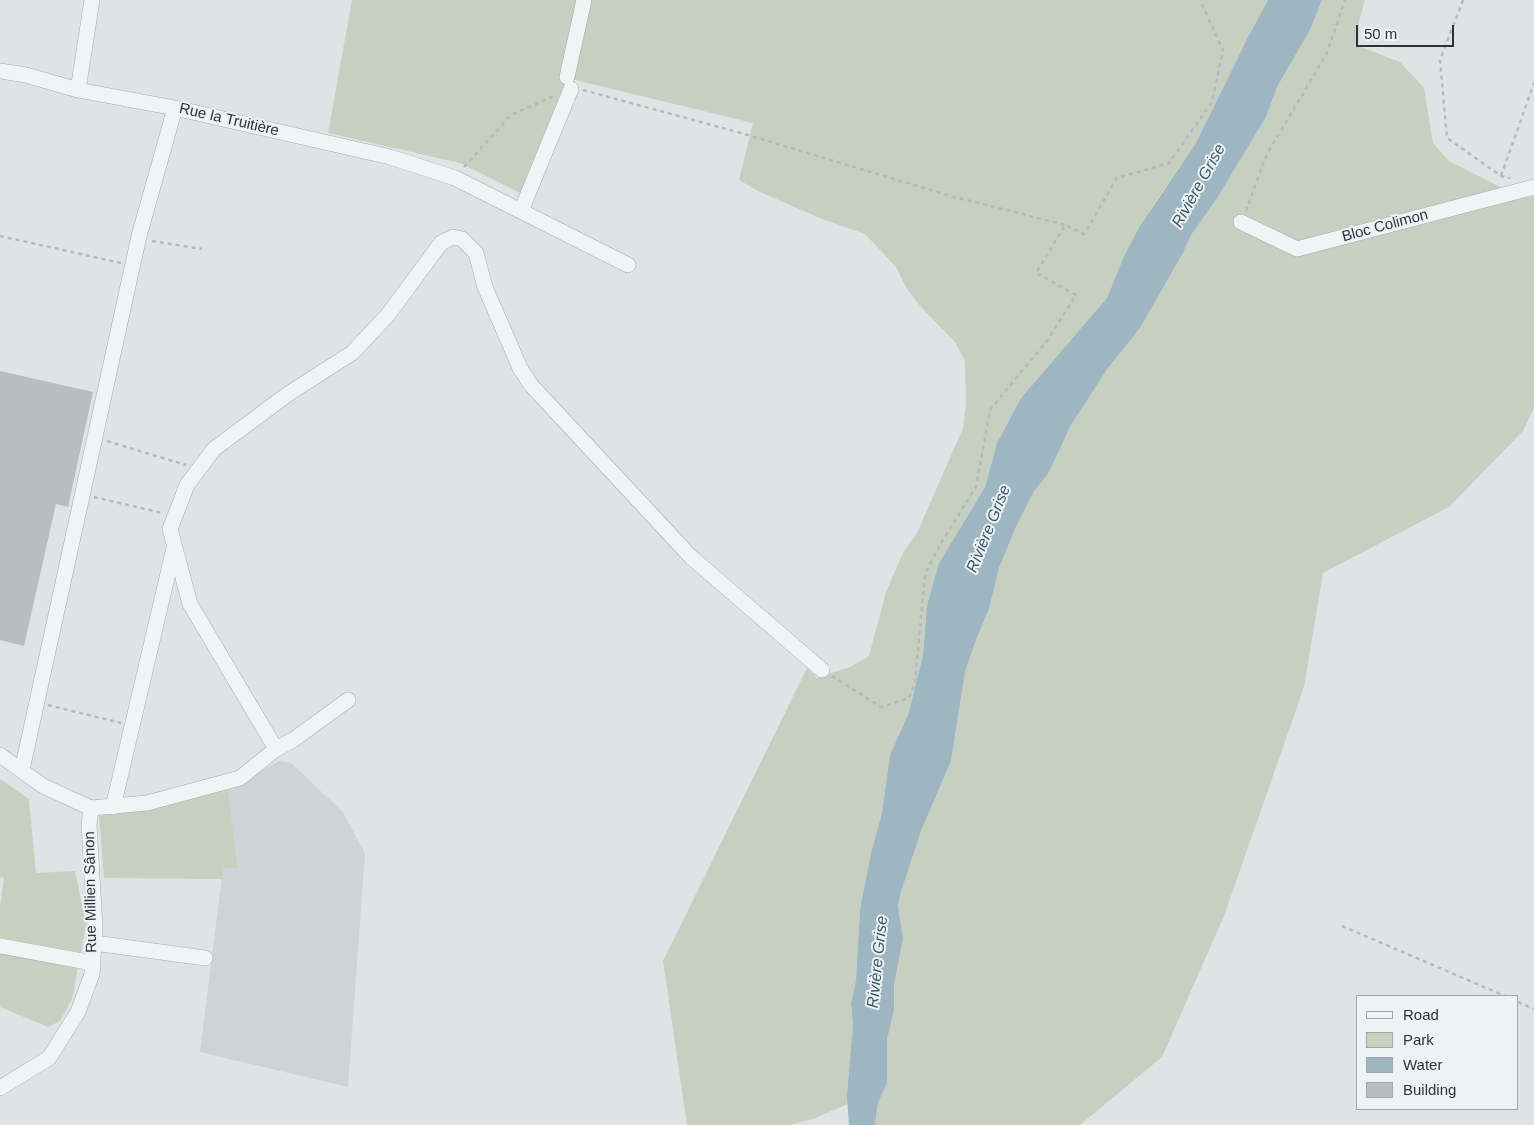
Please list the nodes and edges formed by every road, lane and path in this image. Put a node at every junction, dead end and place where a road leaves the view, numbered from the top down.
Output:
1 (92, 0) edge
2 (584, 0) edge
3 (1200, 0) edge
4 (1344, 0) edge
5 (1463, 0) edge
6 (0, 71) edge
7 (569, 83) junction
8 (1534, 83) edge
9 (78, 90) junction
10 (175, 108) junction
11 (1501, 176) junction
12 (456, 178) junction
13 (1518, 180) dead end
14 (1534, 187) edge
15 (1253, 196) dead end
16 (521, 211) junction
17 (1241, 222) dead end
18 (1065, 225) junction
19 (0, 236) edge
20 (154, 242) dead end
21 (202, 249) dead end
22 (133, 266) junction
23 (628, 266) dead end
24 (95, 437) junction
25 (199, 469) junction
26 (82, 495) junction
27 (175, 516) junction
28 (174, 546) junction
29 (822, 670) joint
30 (348, 700) dead end
31 (37, 702) junction
32 (132, 726) junction
33 (276, 749) junction
34 (0, 755) edge
35 (22, 770) junction
36 (113, 807) junction
37 (91, 808) junction
38 (1342, 926) dead end
39 (94, 943) junction
40 (0, 946) edge
41 (206, 958) dead end
42 (93, 963) junction
43 (1503, 995) edge
44 (1519, 1002) edge
45 (1534, 1009) edge
46 (0, 1088) edge

1 - 9 street
2 - 7 street
3 - 18 path
4 - 15 path
5 - 11 path
6 - 9 street, Rue la Truitière
7 - 12 path
7 - 16 street
7 - 18 path
8 - 11 path
9 - 10 street, Rue la Truitière
10 - 12 street, Rue la Truitière
10 - 22 street
11 - 13 path
12 - 16 street, Rue la Truitière
14 - 17 street, Bloc Colimon
16 - 23 street, Rue la Truitière
18 - 29 path
19 - 22 path
20 - 21 path
22 - 24 street
24 - 25 path
24 - 26 street
25 - 27 street
25 - 29 street
26 - 27 path
26 - 31 street
27 - 28 street
28 - 32 street
28 - 33 street
30 - 33 street
31 - 32 path
31 - 35 street
32 - 36 street
33 - 36 street
34 - 35 street
35 - 37 street
36 - 37 street
37 - 39 street, Rue Millien Sânon
38 - 43 path
39 - 41 street
39 - 42 street, Rue Millien Sânon
40 - 42 street
42 - 46 street, Rue Millien Sânon
44 - 45 path

